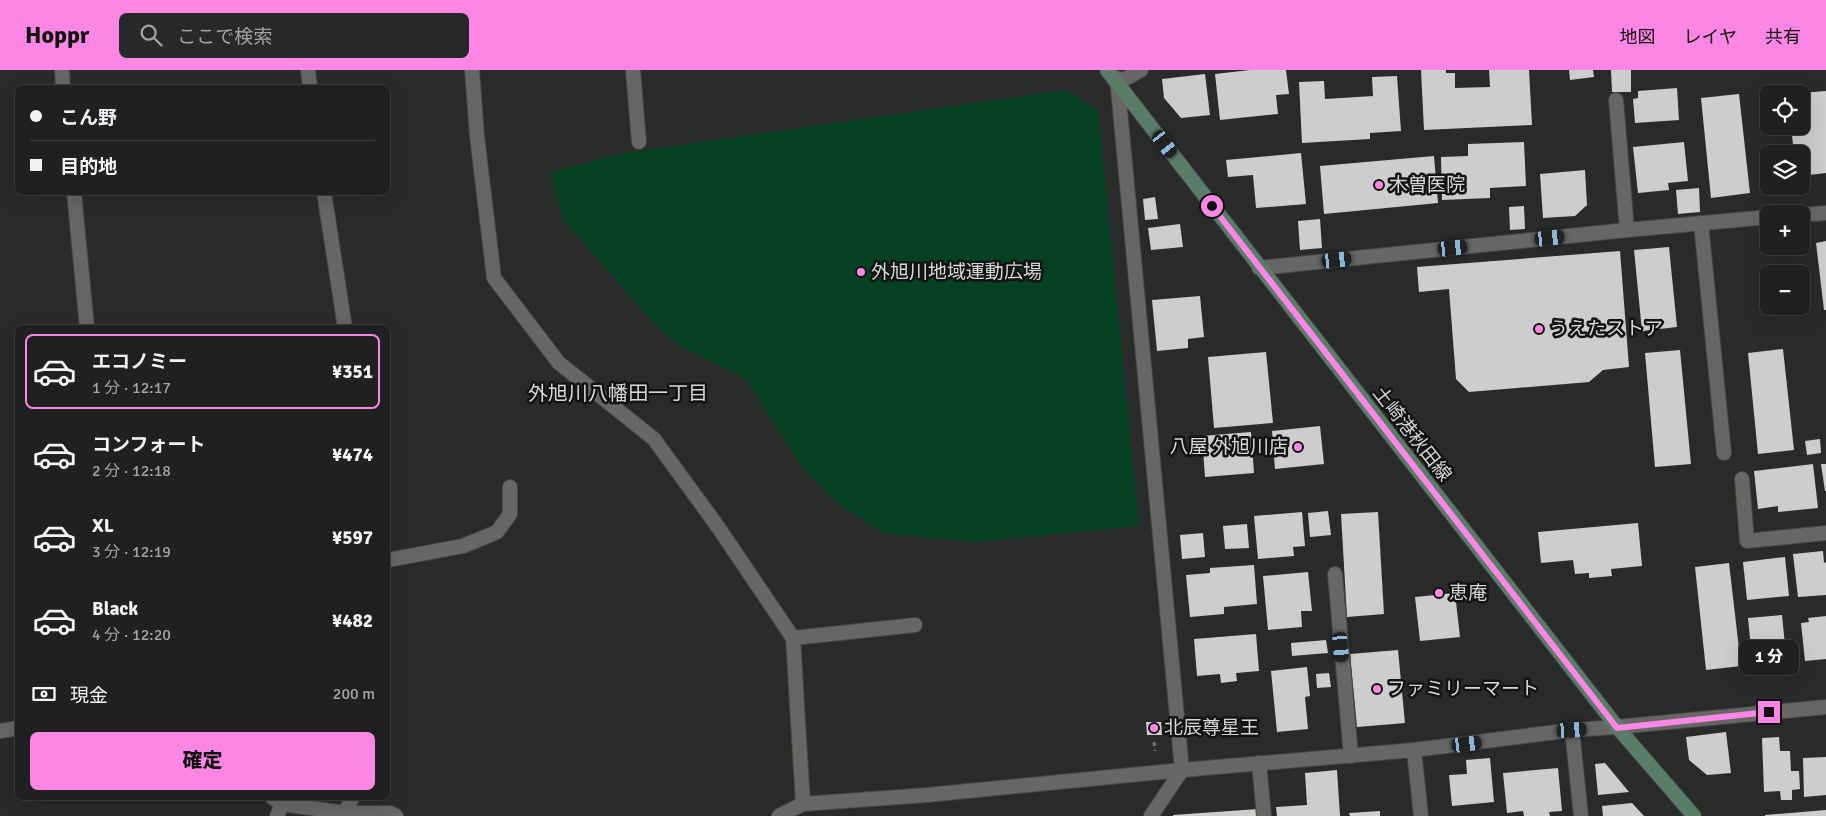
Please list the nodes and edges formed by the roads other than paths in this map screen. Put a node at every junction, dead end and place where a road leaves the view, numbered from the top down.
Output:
1 (62, 70) edge
2 (308, 70) edge
3 (472, 70) edge
4 (633, 70) edge
5 (1107, 70) edge
6 (1141, 70) edge
7 (1116, 76) edge
8 (63, 85) edge
9 (310, 85) edge
10 (1616, 100) dead end
11 (639, 142) dead end
12 (74, 195) edge
13 (324, 195) edge
14 (1826, 212) edge
15 (1810, 214) edge
16 (1760, 218) edge
17 (1701, 223) junction
18 (1628, 230) junction
19 (1260, 268) junction
20 (87, 325) edge
21 (345, 325) edge
22 (1724, 453) dead end
23 (1742, 480) dead end
24 (510, 486) dead end
25 (1826, 533) edge
26 (390, 560) edge
27 (1334, 574) dead end
28 (915, 625) dead end
29 (793, 638) junction
30 (1826, 706) edge
31 (15, 728) edge
32 (1617, 728) junction
33 (1572, 730) junction
34 (0, 731) edge
35 (1414, 750) junction
36 (1351, 756) junction
37 (1259, 763) junction
38 (1182, 770) junction
39 (351, 800) edge
40 (803, 804) junction
41 (277, 806) edge
42 (345, 813) junction
43 (396, 816) edge
44 (779, 816) edge
45 (1151, 816) edge
46 (1264, 816) edge
47 (1421, 816) edge
48 (1581, 816) edge
49 (1694, 816) edge

1 - 8 street
2 - 9 street
3 - 29 street
4 - 11 street
5 - 7 main road, 土崎港秋田線
6 - 7 street
7 - 19 main road, 土崎港秋田線
7 - 38 street
10 - 18 street
12 - 20 street
13 - 21 street
14 - 15 street
16 - 17 street
17 - 18 street
17 - 22 street
18 - 19 street
19 - 32 main road, 土崎港秋田線
23 - 25 street
24 - 26 street
27 - 36 street
28 - 29 street
29 - 40 street
30 - 32 street
31 - 34 street
32 - 33 street
32 - 49 main road, 土崎港秋田線
33 - 35 street
33 - 48 street
35 - 36 street
35 - 47 street
36 - 37 street
37 - 38 street
37 - 46 street
38 - 40 street
38 - 45 street
39 - 42 street
40 - 44 street
41 - 42 street
42 - 43 street

